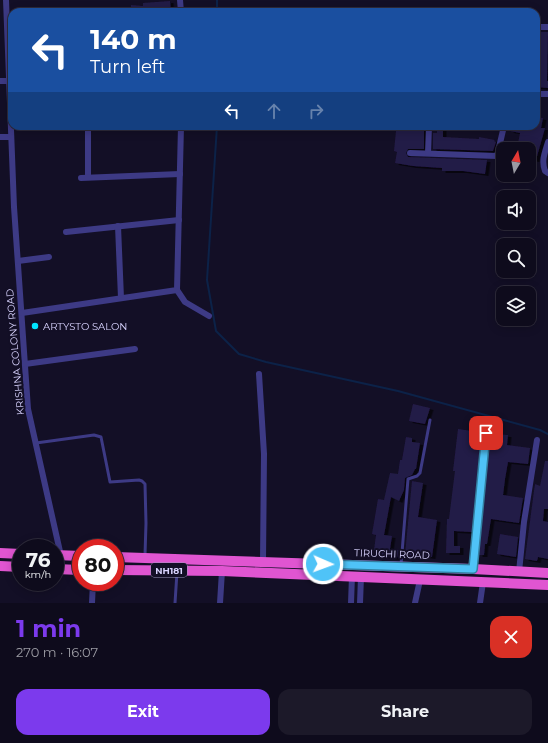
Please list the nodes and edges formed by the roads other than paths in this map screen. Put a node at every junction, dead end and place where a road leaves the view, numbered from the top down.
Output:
1 (6, 0) edge
2 (8, 54) edge
3 (11, 130) edge
4 (88, 130) edge
5 (181, 130) edge
6 (429, 130) edge
7 (503, 130) edge
8 (0, 137) edge
9 (11, 137) junction
10 (548, 142) edge
11 (410, 153) dead end
12 (428, 153) junction
13 (548, 173) edge
14 (180, 174) junction
15 (179, 220) junction
16 (118, 226) junction
17 (66, 232) dead end
18 (49, 257) dead end
19 (18, 261) junction
20 (177, 290) junction
21 (121, 298) junction
22 (22, 313) junction
23 (209, 316) dead end
24 (135, 349) dead end
25 (25, 364) junction
26 (260, 374) dead end
27 (430, 420) dead end
28 (486, 433) dead end
29 (537, 440) dead end
30 (36, 443) junction
31 (55, 539) edge
32 (0, 553) edge
33 (12, 554) edge
34 (124, 557) edge
35 (145, 558) junction
36 (263, 562) junction
37 (0, 566) edge
38 (12, 567) edge
39 (400, 567) junction
40 (473, 569) junction
41 (124, 570) edge
42 (177, 571) junction
43 (222, 571) junction
44 (519, 572) junction
45 (548, 573) edge
46 (356, 576) junction
47 (420, 580) junction
48 (483, 582) junction
49 (548, 585) edge
50 (93, 591) edge
51 (92, 603) edge
52 (175, 603) edge
53 (220, 603) edge
54 (351, 603) edge
55 (360, 603) edge
56 (415, 603) edge
57 (480, 603) edge

1 - 2 street, KRISHNA COLONY ROAD
3 - 9 street, KRISHNA COLONY ROAD
4 - 14 street
5 - 14 street
6 - 12 street
7 - 12 street
8 - 9 street
9 - 19 street, KRISHNA COLONY ROAD
10 - 13 street
11 - 12 street
14 - 15 street
15 - 16 street
15 - 20 street
16 - 17 street
16 - 21 street
18 - 19 street
19 - 22 street, KRISHNA COLONY ROAD
20 - 21 street
20 - 23 street
21 - 22 street
22 - 25 street, KRISHNA COLONY ROAD
24 - 25 street
25 - 30 street, KRISHNA COLONY ROAD
26 - 36 street
27 - 39 lane
28 - 40 street
29 - 44 street
30 - 31 street, KRISHNA COLONY ROAD
30 - 35 lane
32 - 33 highway
34 - 35 highway, TIRUCHI ROAD / NH181
35 - 36 highway, TIRUCHI ROAD / NH181
36 - 39 highway, TIRUCHI ROAD / NH181
37 - 38 highway
39 - 40 highway, TIRUCHI ROAD / NH181
40 - 44 highway, TIRUCHI ROAD / NH181
41 - 42 highway, NH181
42 - 43 highway, NH181
42 - 52 lane
43 - 46 highway, NH181
43 - 53 street
44 - 45 highway, TIRUCHI ROAD / NH181
46 - 47 highway, NH181
46 - 54 street
46 - 55 street
47 - 48 highway, NH181
47 - 56 street
48 - 49 highway, NH181
48 - 57 street
50 - 51 street

